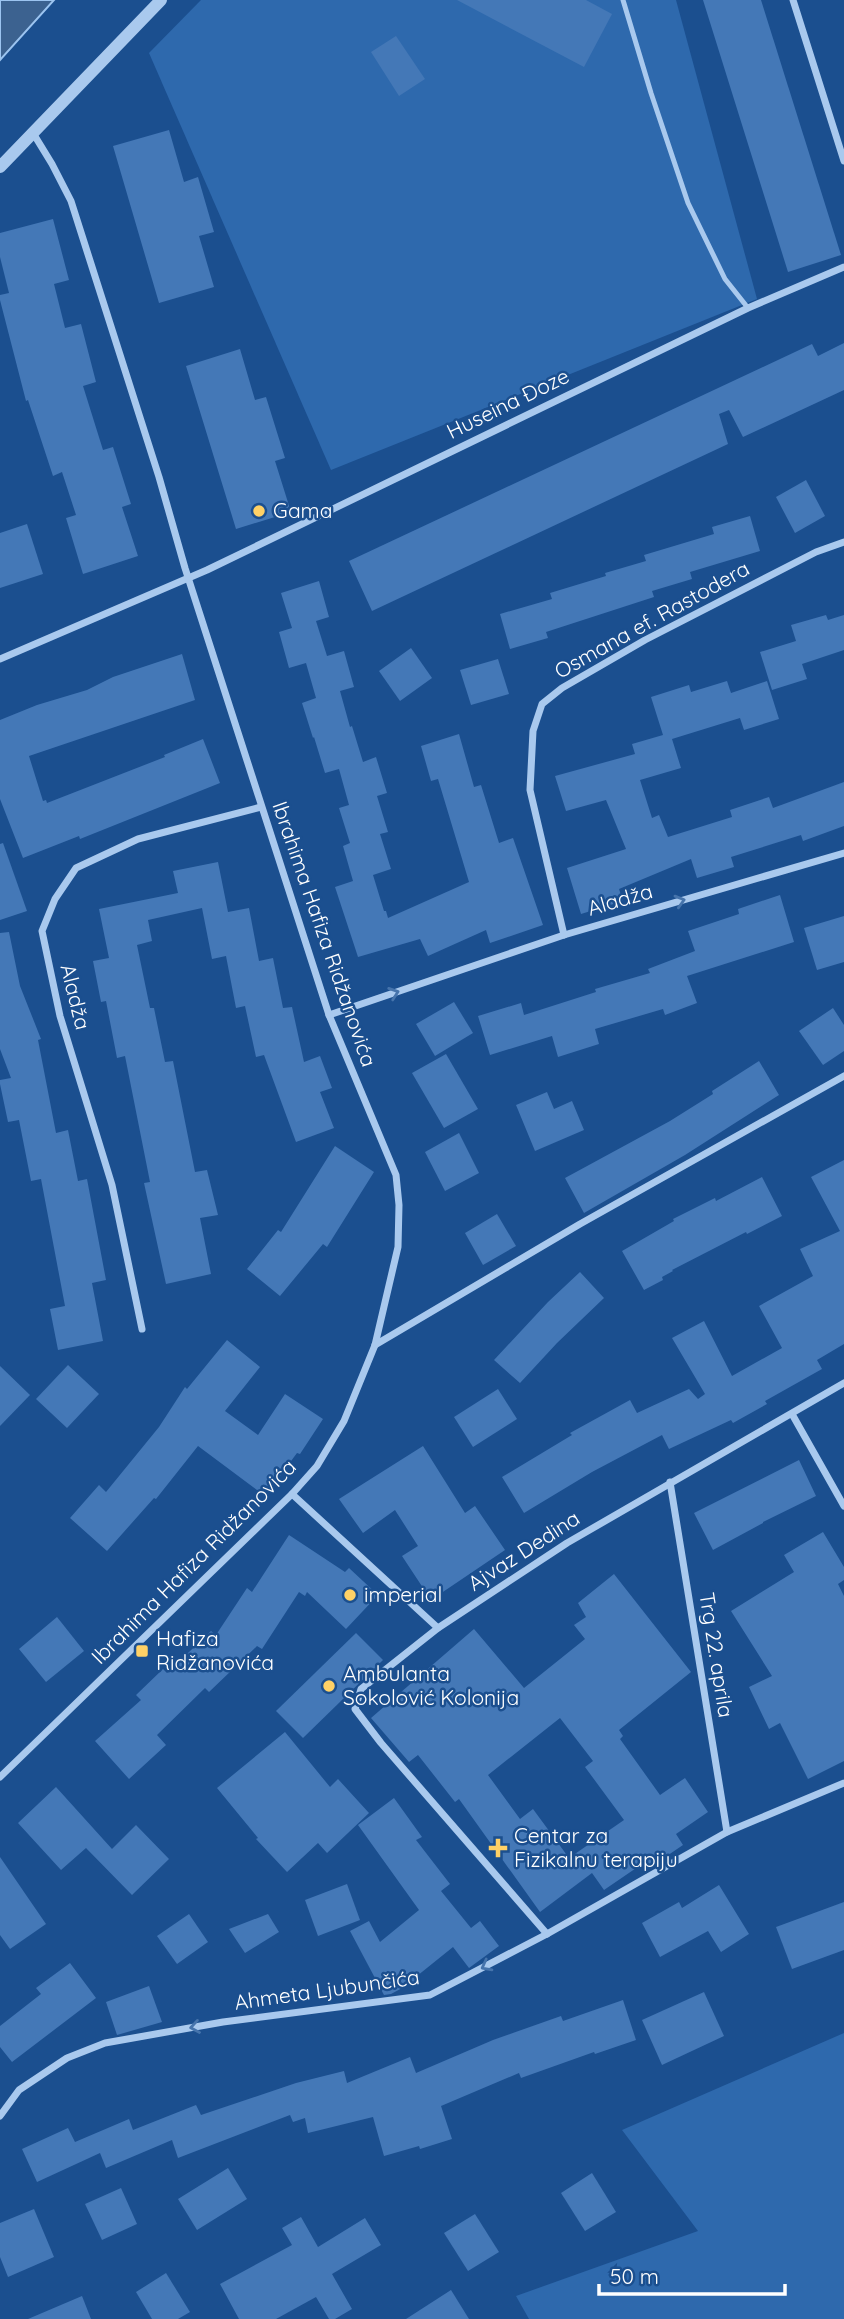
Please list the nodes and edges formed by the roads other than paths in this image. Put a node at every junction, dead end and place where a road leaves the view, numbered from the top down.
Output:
1 (161, 0) edge
2 (623, 0) edge
3 (793, 0) edge
4 (33, 133) junction
5 (844, 161) edge
6 (0, 167) edge
7 (844, 267) edge
8 (748, 308) junction
9 (844, 542) edge
10 (189, 577) junction
11 (0, 659) edge
12 (261, 807) junction
13 (844, 853) edge
14 (564, 935) junction
15 (329, 1015) junction
16 (844, 1076) edge
17 (142, 1329) dead end
18 (375, 1345) junction
19 (844, 1383) edge
20 (792, 1414) junction
21 (670, 1482) junction
22 (292, 1494) junction
23 (844, 1506) edge
24 (438, 1628) junction
25 (0, 1777) edge
26 (844, 1783) edge
27 (727, 1832) junction
28 (547, 1934) junction
29 (0, 2116) edge

1 - 4 street
2 - 8 lane
3 - 5 street
4 - 6 street
4 - 10 street
7 - 8 street, Huseina Đoze
8 - 10 street, Huseina Đoze
9 - 14 street, Osmana ef. Rastodera
10 - 11 street, Huseina Đoze
10 - 12 street, Ibrahima Hafiza Ridžanovića
12 - 15 street, Ibrahima Hafiza Ridžanovića
12 - 17 street, Aladža
14 -> 13 street, Aladža
15 -> 14 street, Aladža
15 - 18 street, Ibrahima Hafiza Ridžanovića
16 - 18 street
18 - 22 street, Ibrahima Hafiza Ridžanovića
19 - 20 street, Ajvaz Dedina
20 - 21 street, Ajvaz Dedina
20 - 23 street
21 - 24 street, Ajvaz Dedina
21 - 27 street, Trg 22. aprila
22 - 24 street
22 - 25 street, Ibrahima Hafiza Ridžanovića
24 - 28 street, Ajvaz Dedina
26 - 27 street, Ahmeta Ljubunčića
27 - 28 street, Ahmeta Ljubunčića
28 -> 29 street, Ahmeta Ljubunčića

